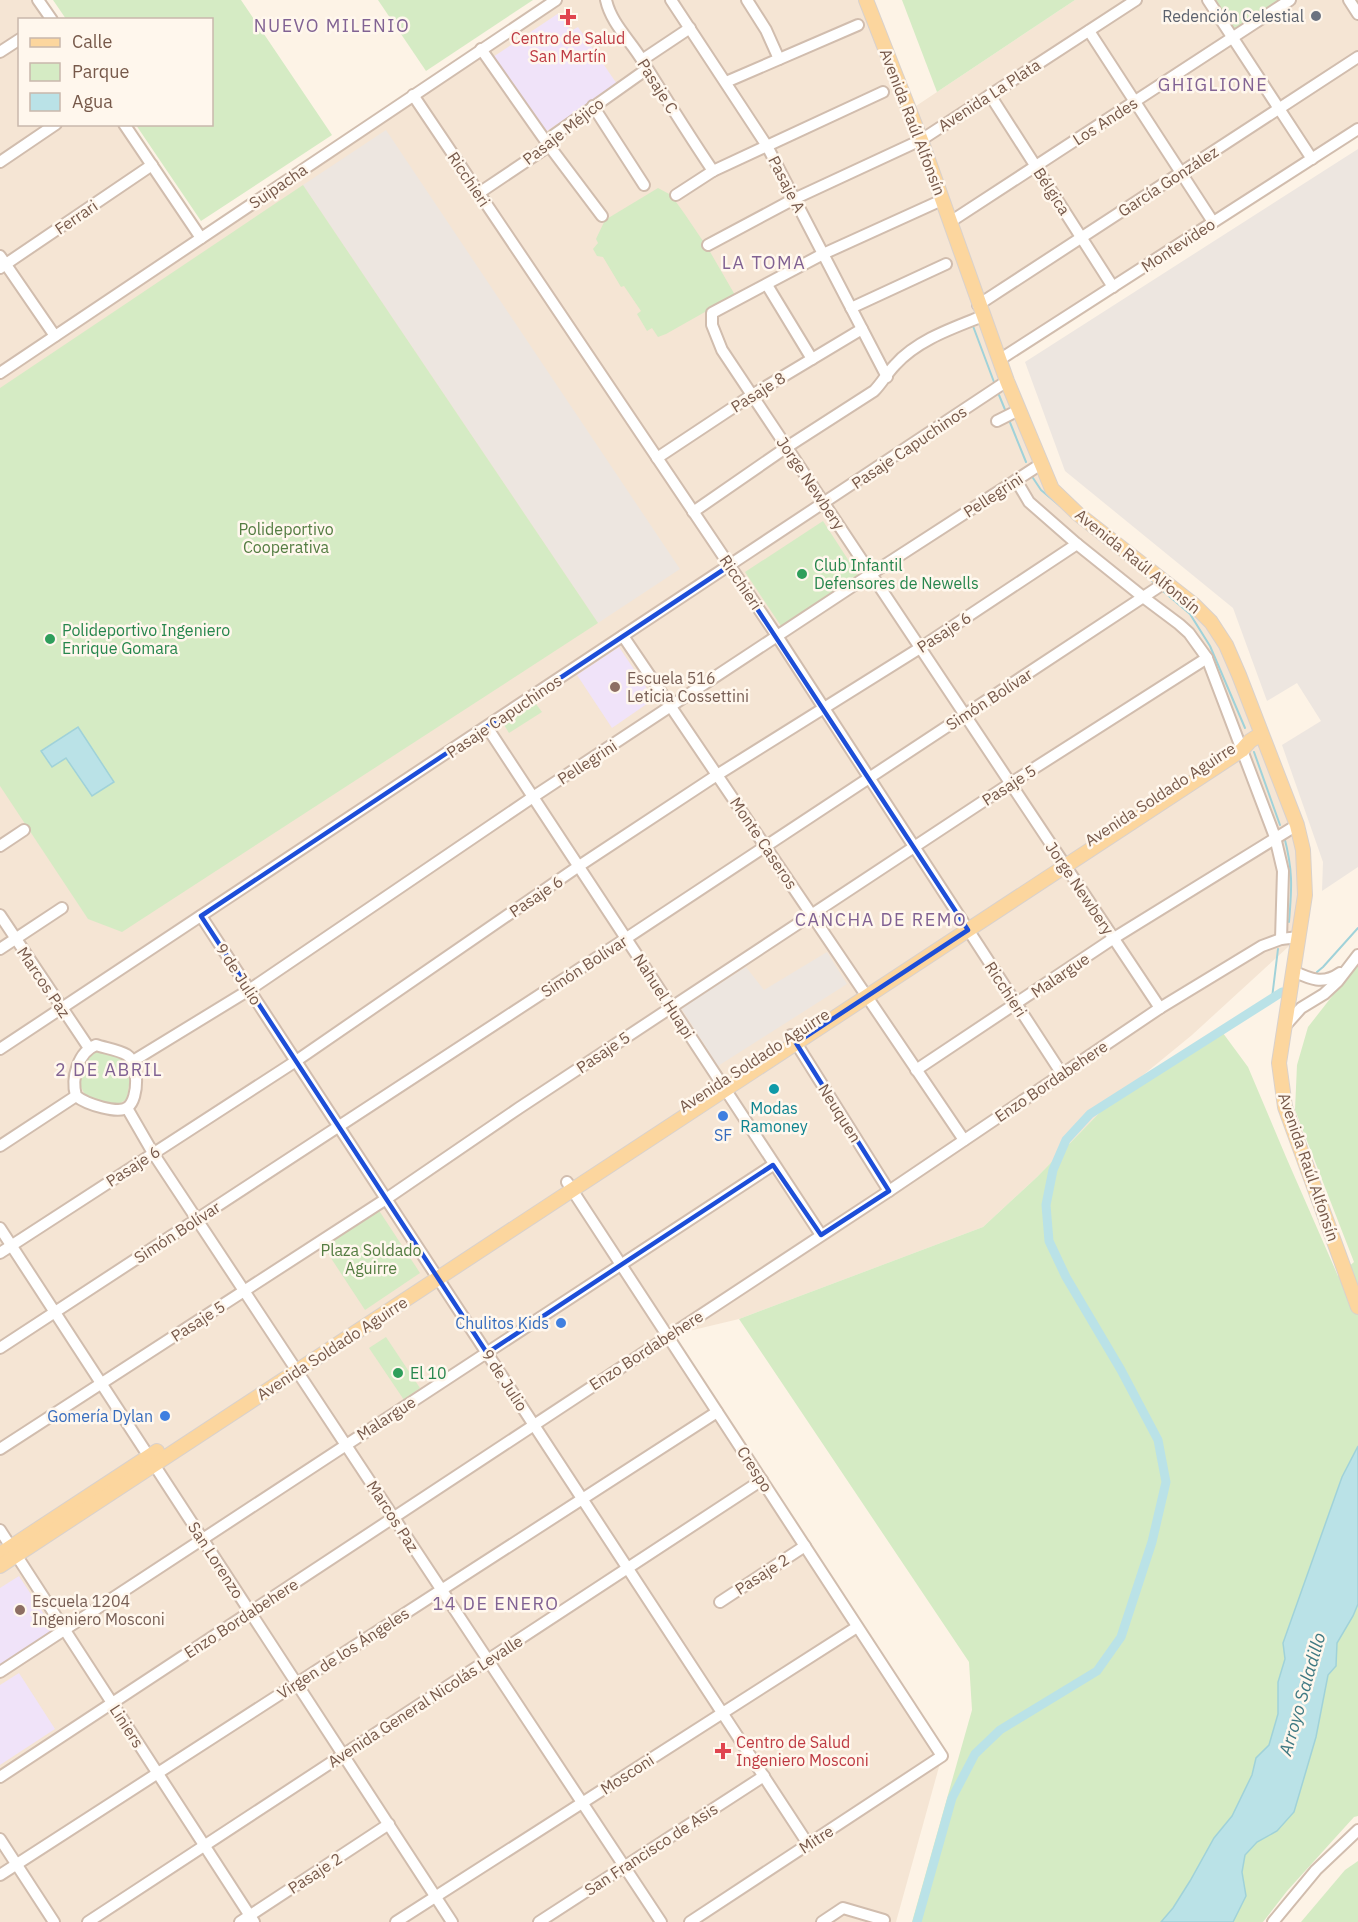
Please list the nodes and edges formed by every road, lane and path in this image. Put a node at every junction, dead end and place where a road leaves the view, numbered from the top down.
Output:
1 (38, 0) edge
2 (556, 0) edge
3 (596, 0) edge
4 (604, 0) edge
5 (671, 0) edge
6 (747, 0) edge
7 (866, 0) edge
8 (1136, 0) edge
9 (1208, 0) edge
10 (1290, 0) edge
11 (1349, 0) edge
12 (1358, 14) edge
13 (49, 18) edge
14 (858, 25) dead end
15 (690, 28) junction
16 (1089, 31) junction
17 (1233, 37) junction
18 (18, 40) edge
19 (481, 49) junction
20 (0, 52) edge
21 (1358, 57) edge
22 (779, 59) junction
23 (644, 64) junction
24 (726, 82) junction
25 (883, 92) dead end
26 (413, 95) junction
27 (990, 95) junction
28 (1135, 102) junction
29 (593, 106) junction
30 (1279, 109) junction
31 (53, 126) edge
32 (125, 126) edge
33 (1358, 129) edge
34 (921, 140) junction
35 (547, 143) junction
36 (767, 146) junction
37 (1312, 159) junction
38 (0, 162) edge
39 (152, 165) junction
40 (1036, 166) junction
41 (713, 171) junction
42 (1181, 173) junction
43 (644, 185) dead end
44 (479, 193) junction
45 (676, 195) dead end
46 (794, 200) junction
47 (942, 200) junction
48 (602, 216) dead end
49 (950, 222) junction
50 (1213, 222) junction
51 (201, 237) junction
52 (1082, 237) junction
53 (708, 245) dead end
54 (823, 254) junction
55 (2, 263) edge
56 (946, 264) dead end
57 (767, 285) junction
58 (1113, 287) junction
59 (851, 308) junction
60 (981, 311) junction
61 (862, 329) junction
62 (55, 336) junction
63 (812, 359) junction
64 (999, 360) junction
65 (0, 373) edge
66 (887, 376) junction
67 (1007, 381) junction
68 (752, 395) junction
69 (787, 447) junction
70 (657, 458) junction
71 (1041, 464) junction
72 (1016, 480) junction
73 (824, 503) junction
74 (693, 512) junction
75 (1077, 544) junction
76 (729, 566) junction
77 (871, 574) junction
78 (1166, 582) junction
79 (1143, 597) junction
80 (623, 636) junction
81 (777, 636) junction
82 (920, 648) junction
83 (1207, 658) junction
84 (670, 706) junction
85 (824, 708) junction
86 (965, 715) junction
87 (487, 727) junction
88 (1248, 741) junction
89 (717, 775) junction
90 (869, 778) junction
91 (1011, 783) junction
92 (533, 797) junction
93 (1297, 825) junction
94 (24, 830) dead end
95 (1275, 837) junction
96 (0, 846) edge
97 (766, 846) junction
98 (914, 847) junction
99 (1063, 862) junction
100 (579, 866) junction
101 (62, 908) dead end
102 (812, 914) junction
103 (0, 915) edge
104 (201, 916) junction
105 (965, 926) junction
106 (1299, 937) junction
107 (626, 938) junction
108 (1114, 938) junction
109 (16, 939) junction
110 (1281, 939) junction
111 (0, 949) edge
112 (1358, 955) edge
113 (1345, 970) junction
114 (1293, 971) junction
115 (1290, 985) junction
116 (249, 990) junction
117 (865, 992) junction
118 (1310, 1002) junction
119 (1016, 1004) junction
120 (671, 1007) junction
121 (62, 1008) junction
122 (1160, 1008) junction
123 (1283, 1028) junction
124 (794, 1039) junction
125 (0, 1048) edge
126 (89, 1048) junction
127 (134, 1061) junction
128 (296, 1061) junction
129 (916, 1071) junction
130 (1062, 1074) junction
131 (723, 1085) junction
132 (76, 1096) junction
133 (127, 1108) junction
134 (339, 1128) junction
135 (964, 1140) junction
136 (0, 1146) edge
137 (153, 1153) junction
138 (773, 1165) junction
139 (570, 1186) junction
140 (889, 1191) junction
141 (386, 1199) junction
142 (197, 1218) junction
143 (0, 1228) edge
144 (821, 1235) junction
145 (12, 1245) junction
146 (0, 1253) edge
147 (621, 1264) junction
148 (435, 1274) junction
149 (244, 1290) junction
150 (1358, 1307) edge
151 (55, 1312) junction
152 (667, 1335) junction
153 (0, 1348) edge
154 (487, 1353) junction
155 (294, 1367) junction
156 (102, 1383) junction
157 (717, 1412) junction
158 (534, 1424) junction
159 (346, 1445) junction
160 (0, 1449) edge
161 (152, 1460) junction
162 (762, 1480) junction
163 (582, 1499) junction
164 (394, 1517) junction
165 (0, 1530) edge
166 (203, 1539) junction
167 (805, 1546) junction
168 (9, 1552) edge
169 (0, 1566) edge
170 (628, 1568) junction
171 (441, 1589) junction
172 (720, 1602) dead end
173 (251, 1613) junction
174 (857, 1626) junction
175 (64, 1630) junction
176 (488, 1659) junction
177 (0, 1672) edge
178 (297, 1683) junction
179 (112, 1703) junction
180 (723, 1713) junction
181 (344, 1754) junction
182 (942, 1756) joint
183 (157, 1773) junction
184 (764, 1776) junction
185 (0, 1777) edge
186 (582, 1803) junction
187 (389, 1824) junction
188 (1358, 1830) edge
189 (0, 1839) edge
190 (808, 1844) junction
191 (204, 1846) junction
192 (16, 1864) junction
193 (624, 1867) junction
194 (0, 1875) edge
195 (436, 1897) junction
196 (248, 1920) edge
197 (884, 1920) dead end
198 (54, 1922) edge
199 (88, 1922) edge
200 (396, 1922) edge
201 (452, 1922) edge
202 (539, 1922) edge
203 (661, 1922) edge
204 (690, 1922) edge
205 (822, 1922) edge
206 (1273, 1922) edge

1 - 13 street
2 - 19 street, Suipacha
3 - 4 street
4 - 23 street, Pasaje C
5 - 15 street, Pasaje A
6 - 22 street
7 - 34 main road, Avenida Raúl Alfonsín
8 - 16 street, Avenida La Plata
9 - 17 street
10 - 17 street, Los Andes
11 - 12 street
14 - 22 street
15 - 23 street, Pasaje Méjico
15 - 24 street, Pasaje A
16 - 27 street, Avenida La Plata
16 - 28 street
17 - 28 street, Los Andes
17 - 30 street
18 - 20 street
19 - 26 street, Suipacha
19 - 35 street
21 - 30 street, García González
22 - 24 street
23 - 29 street, Pasaje Méjico
23 - 41 street, Pasaje C
24 - 36 street, Pasaje A
25 - 36 street
26 - 44 street, Ricchieri
26 - 51 street, Suipacha
27 - 34 street, Avenida La Plata
27 - 40 street, Bélgica
28 - 40 street, Los Andes
28 - 42 street
29 - 35 street, Pasaje Méjico
29 - 43 street
30 - 37 street
30 - 42 street, García González
31 - 38 street
32 - 39 street
33 - 37 street, Montevideo
34 - 46 street, Avenida La Plata
34 - 47 main road, Avenida Raúl Alfonsín
35 - 44 street, Pasaje Méjico
35 - 48 street
36 - 41 street
36 - 46 street, Pasaje A
37 - 50 street, Montevideo
39 - 51 street
39 - 55 street, Ferrari
40 - 49 street, Los Andes
40 - 52 street, Bélgica
41 - 45 street
42 - 50 street
42 - 52 street, García González
44 - 70 street, Ricchieri
46 - 53 street, Avenida La Plata
46 - 54 street, Pasaje A
47 - 49 main road, Avenida Raúl Alfonsín
47 - 54 street
49 - 60 main road, Avenida Raúl Alfonsín
50 - 58 street, Montevideo
51 - 62 street, Suipacha
52 - 58 street, Bélgica
52 - 60 street, García González
54 - 57 street
54 - 59 street, Pasaje A
55 - 62 street
56 - 59 street
57 - 63 street
57 - 68 street, Jorge Newbery
58 - 64 street, Montevideo
59 - 61 street, Pasaje A
60 - 64 main road, Avenida Raúl Alfonsín
60 - 66 street, García González
61 - 63 street, Pasaje 8
61 - 66 street, Pasaje A
62 - 65 street, Suipacha
63 - 68 street, Pasaje 8
64 - 67 main road, Avenida Raúl Alfonsín
66 - 69 street, García González
67 - 71 main road, Avenida Raúl Alfonsín
67 - 73 street, Pasaje Capuchinos
68 - 69 street, Jorge Newbery
68 - 70 street, Pasaje 8
69 - 73 street, Jorge Newbery
69 - 74 street, García González
70 - 74 street, Ricchieri
71 - 72 street, Pellegrini
71 - 78 main road, Avenida Raúl Alfonsín
72 - 75 street
72 - 77 street, Pellegrini
73 - 76 street, Pasaje Capuchinos
73 - 77 street, Jorge Newbery
74 - 76 street, Ricchieri
75 - 79 street
75 - 82 street, Pasaje 6
76 - 80 street, Pasaje Capuchinos
76 - 81 street, Ricchieri
77 - 81 street, Pellegrini
77 - 82 street, Jorge Newbery
78 - 79 street, Simón Bolívar
78 - 88 main road, Avenida Raúl Alfonsín
79 - 83 street
79 - 86 street, Simón Bolívar
80 - 84 street, Monte Caseros
80 - 87 street, Pasaje Capuchinos
81 - 84 street, Pellegrini
81 - 85 street, Ricchieri
82 - 85 street, Pasaje 6
82 - 86 street, Jorge Newbery
83 - 88 street
83 - 91 street, Pasaje 5
84 - 89 street, Monte Caseros
84 - 92 street, Pellegrini
85 - 89 street, Pasaje 6
85 - 90 street, Ricchieri
86 - 90 street, Simón Bolívar
86 - 91 street, Jorge Newbery
87 - 92 street, Nahuel Huapi
87 - 104 street, Pasaje Capuchinos
88 - 93 main road, Avenida Raúl Alfonsín
88 - 95 street
88 - 99 main road, Avenida Soldado Aguirre
89 - 97 street, Monte Caseros
89 - 100 street, Pasaje 6
90 - 97 street, Simón Bolívar
90 - 98 street, Ricchieri
91 - 98 street, Pasaje 5
91 - 99 street, Jorge Newbery
92 - 100 street, Nahuel Huapi
92 - 116 street, Pellegrini
93 - 95 street, Malargue
93 - 106 main road, Avenida Raúl Alfonsín
94 - 96 street
95 - 108 street, Malargue
95 - 110 street
97 - 102 street, Monte Caseros
97 - 107 street, Simón Bolívar
98 - 102 street, Pasaje 5
98 - 105 street, Ricchieri
99 - 105 main road, Avenida Soldado Aguirre
99 - 108 street, Jorge Newbery
100 - 107 street, Nahuel Huapi
100 - 128 street, Pasaje 6
101 - 109 street
102 - 117 street, Monte Caseros
102 - 120 street, Pasaje 5
103 - 109 street, Marcos Paz
104 - 116 street, 9 de Julio
104 - 121 street, Pasaje Capuchinos
105 - 117 main road, Avenida Soldado Aguirre
105 - 119 street, Ricchieri
106 - 110 street, Enzo Bordabehere
106 - 114 main road, Avenida Raúl Alfonsín
107 - 120 street, Nahuel Huapi
107 - 134 street, Simón Bolívar
108 - 119 street, Malargue
108 - 122 street, Jorge Newbery
109 - 111 street
109 - 121 street, Marcos Paz
110 - 122 street, Enzo Bordabehere
112 - 113 street
113 - 114 street
113 - 118 street
114 - 115 main road, Avenida Raúl Alfonsín
115 - 118 street
115 - 123 main road, Avenida Raúl Alfonsín
116 - 127 street, Pellegrini
116 - 128 street, 9 de Julio
117 - 124 main road, Avenida Soldado Aguirre
117 - 129 street, Monte Caseros
118 - 123 street
119 - 129 street, Malargue
119 - 130 street, Ricchieri
120 - 131 street, Nahuel Huapi
120 - 141 street, Pasaje 5
121 - 125 street, Pasaje Capuchinos
121 - 126 street, Marcos Paz
122 - 130 street, Enzo Bordabehere
123 - 150 main road, Avenida Raúl Alfonsín
124 - 131 main road, Avenida Soldado Aguirre
124 - 140 street, Neuquen
126 - 127 street
126 - 132 street
127 - 133 street
128 - 134 street, 9 de Julio
128 - 137 street, Pasaje 6
129 - 135 street, Monte Caseros
130 - 135 street, Enzo Bordabehere
131 - 138 street, Nahuel Huapi
131 - 139 main road, Avenida Soldado Aguirre
132 - 133 street
132 - 136 street
133 - 137 street, Marcos Paz
134 - 141 street, 9 de Julio
134 - 142 street, Simón Bolívar
135 - 140 street, Enzo Bordabehere
137 - 142 street, Marcos Paz
137 - 145 street, Pasaje 6
138 - 144 street, Nahuel Huapi
138 - 147 street, Malargue
139 - 147 street, Crespo
139 - 148 main road, Avenida Soldado Aguirre
140 - 144 street, Enzo Bordabehere
141 - 148 street, 9 de Julio
141 - 149 street, Pasaje 5
142 - 149 street, Marcos Paz
142 - 151 street, Simón Bolívar
143 - 145 street, San Lorenzo
144 - 152 street, Enzo Bordabehere
145 - 146 street, Pasaje 6
145 - 151 street, San Lorenzo
147 - 152 street, Crespo
147 - 154 street, Malargue
148 - 154 street, 9 de Julio
148 - 155 main road, Avenida Soldado Aguirre
149 - 155 street, Marcos Paz
149 - 156 street, Pasaje 5
151 - 153 street, Simón Bolívar
151 - 156 street, San Lorenzo
152 - 157 street, Crespo
152 - 158 street, Enzo Bordabehere
154 - 158 street, 9 de Julio
154 - 159 street, Malargue
155 - 159 street, Marcos Paz
155 - 161 main road, Avenida Soldado Aguirre
156 - 160 street, Pasaje 5
156 - 161 street, San Lorenzo
157 - 162 street, Crespo
157 - 163 street, Virgen de los Ángeles
158 - 163 street, 9 de Julio
158 - 164 street, Enzo Bordabehere
159 - 164 street, Marcos Paz
159 - 166 street, Malargue
161 - 166 street, San Lorenzo
161 - 168 main road, Avenida Soldado Aguirre
162 - 167 street, Crespo
162 - 170 street, Avenida General Nicolás Levalle
163 - 170 street, 9 de Julio
163 - 171 street, Virgen de los Ángeles
164 - 171 street, Marcos Paz
164 - 173 street, Enzo Bordabehere
165 - 168 street, Liniers
166 - 173 street, San Lorenzo
166 - 175 street, Malargue
167 - 172 street, Pasaje 2
167 - 174 street, Crespo
168 - 169 main road, Avenida Soldado Aguirre
168 - 175 street, Liniers
170 - 176 street, Avenida General Nicolás Levalle
170 - 180 street, 9 de Julio
171 - 176 street, Marcos Paz
171 - 178 street, Virgen de los Ángeles
173 - 178 street, San Lorenzo
173 - 179 street, Enzo Bordabehere
174 - 180 street, Mosconi
174 - 182 street, Crespo
175 - 177 street, Malargue
175 - 179 street, Liniers
176 - 181 street, Avenida General Nicolás Levalle
176 - 186 street, Marcos Paz
178 - 181 street, San Lorenzo
178 - 183 street, Virgen de los Ángeles
179 - 183 street, Liniers
179 - 185 street, Enzo Bordabehere
180 - 184 street, 9 de Julio
180 - 186 street, Mosconi
181 - 187 street, San Lorenzo
181 - 191 street, Avenida General Nicolás Levalle
182 - 190 street, Mitre
183 - 191 street, Liniers
183 - 192 street, Virgen de los Ángeles
184 - 190 street, 9 de Julio
184 - 193 street, San Francisco de Asis
186 - 193 street, Marcos Paz
186 - 195 street, Mosconi
187 - 195 street, San Lorenzo
187 - 196 street, Pasaje 2
188 - 206 street
189 - 192 street
190 - 204 street, Mitre
191 - 196 street, Liniers
191 - 199 street, Avenida General Nicolás Levalle
192 - 194 street, Virgen de los Ángeles
192 - 198 street
193 - 202 street, San Francisco de Asis
193 - 203 street, Marcos Paz
195 - 200 street, Mosconi
195 - 201 street, San Lorenzo
197 - 205 street

